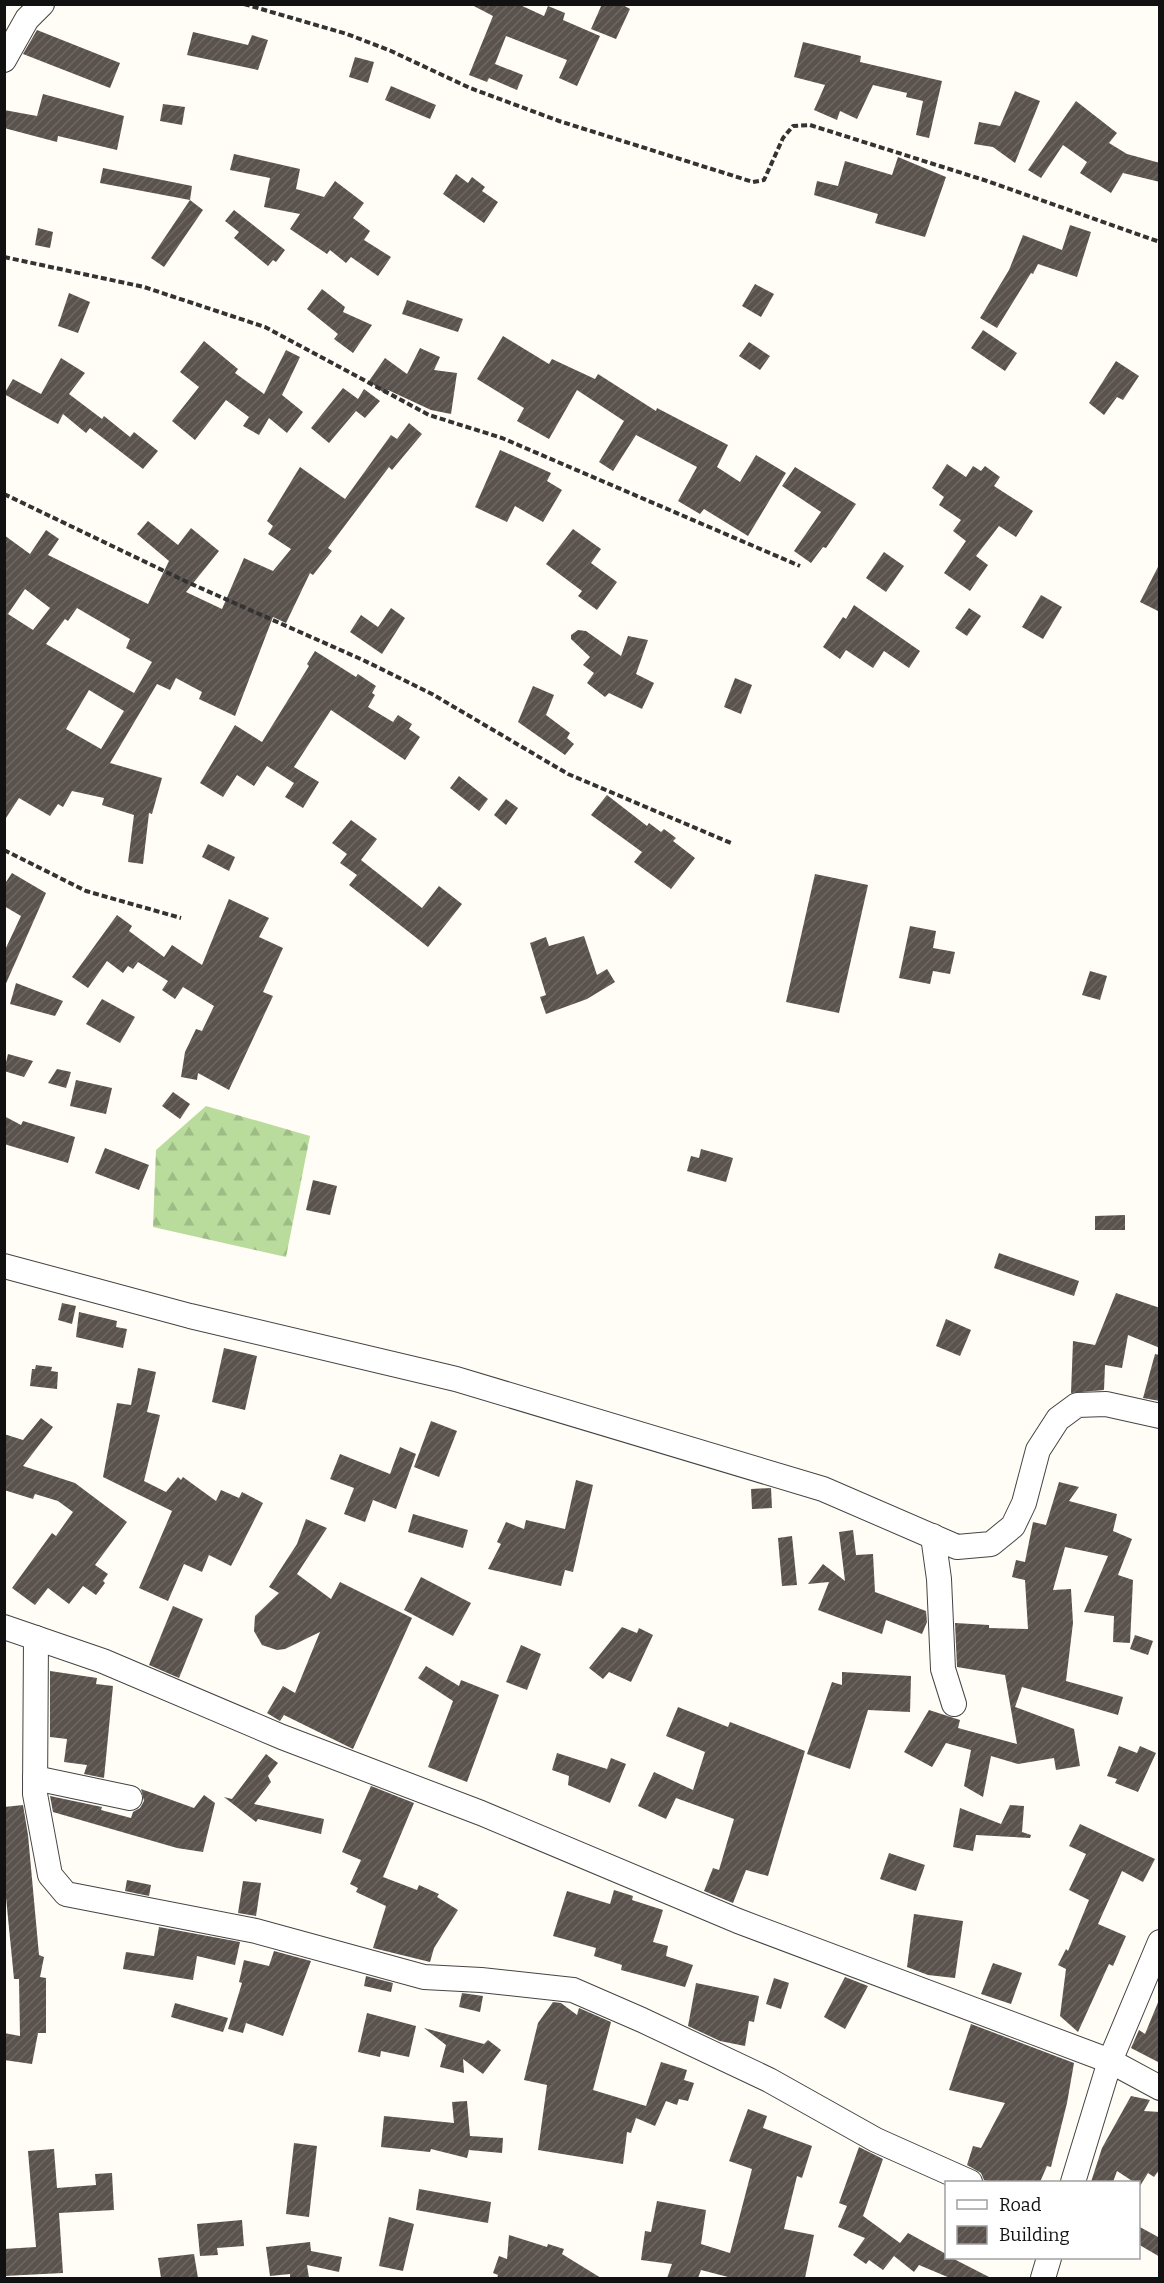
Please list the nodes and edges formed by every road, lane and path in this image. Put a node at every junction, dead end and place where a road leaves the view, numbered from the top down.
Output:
1 (42, 4) edge
2 (244, 4) edge
3 (4, 60) edge
4 (1160, 242) edge
5 (4, 257) edge
6 (4, 494) edge
7 (800, 566) dead end
8 (731, 843) dead end
9 (4, 850) edge
10 (181, 918) dead end
11 (4, 1266) edge
12 (1160, 1416) edge
13 (933, 1536) junction
14 (4, 1627) edge
15 (36, 1638) junction
16 (954, 1704) dead end
17 (35, 1778) junction
18 (130, 1798) dead end
19 (1160, 1942) edge
20 (1110, 2061) junction
21 (1160, 2088) edge
22 (968, 2181) edge
23 (1072, 2181) edge
24 (1049, 2259) edge
25 (1043, 2278) edge

1 - 3 street
2 - 4 path
5 - 7 path
6 - 8 path
9 - 10 path
11 - 13 street
12 - 13 street
13 - 16 street
14 - 15 street
15 - 17 street
15 - 20 street
17 - 18 street
17 - 22 street
19 - 20 street
20 - 21 street
20 - 23 street
24 - 25 street

